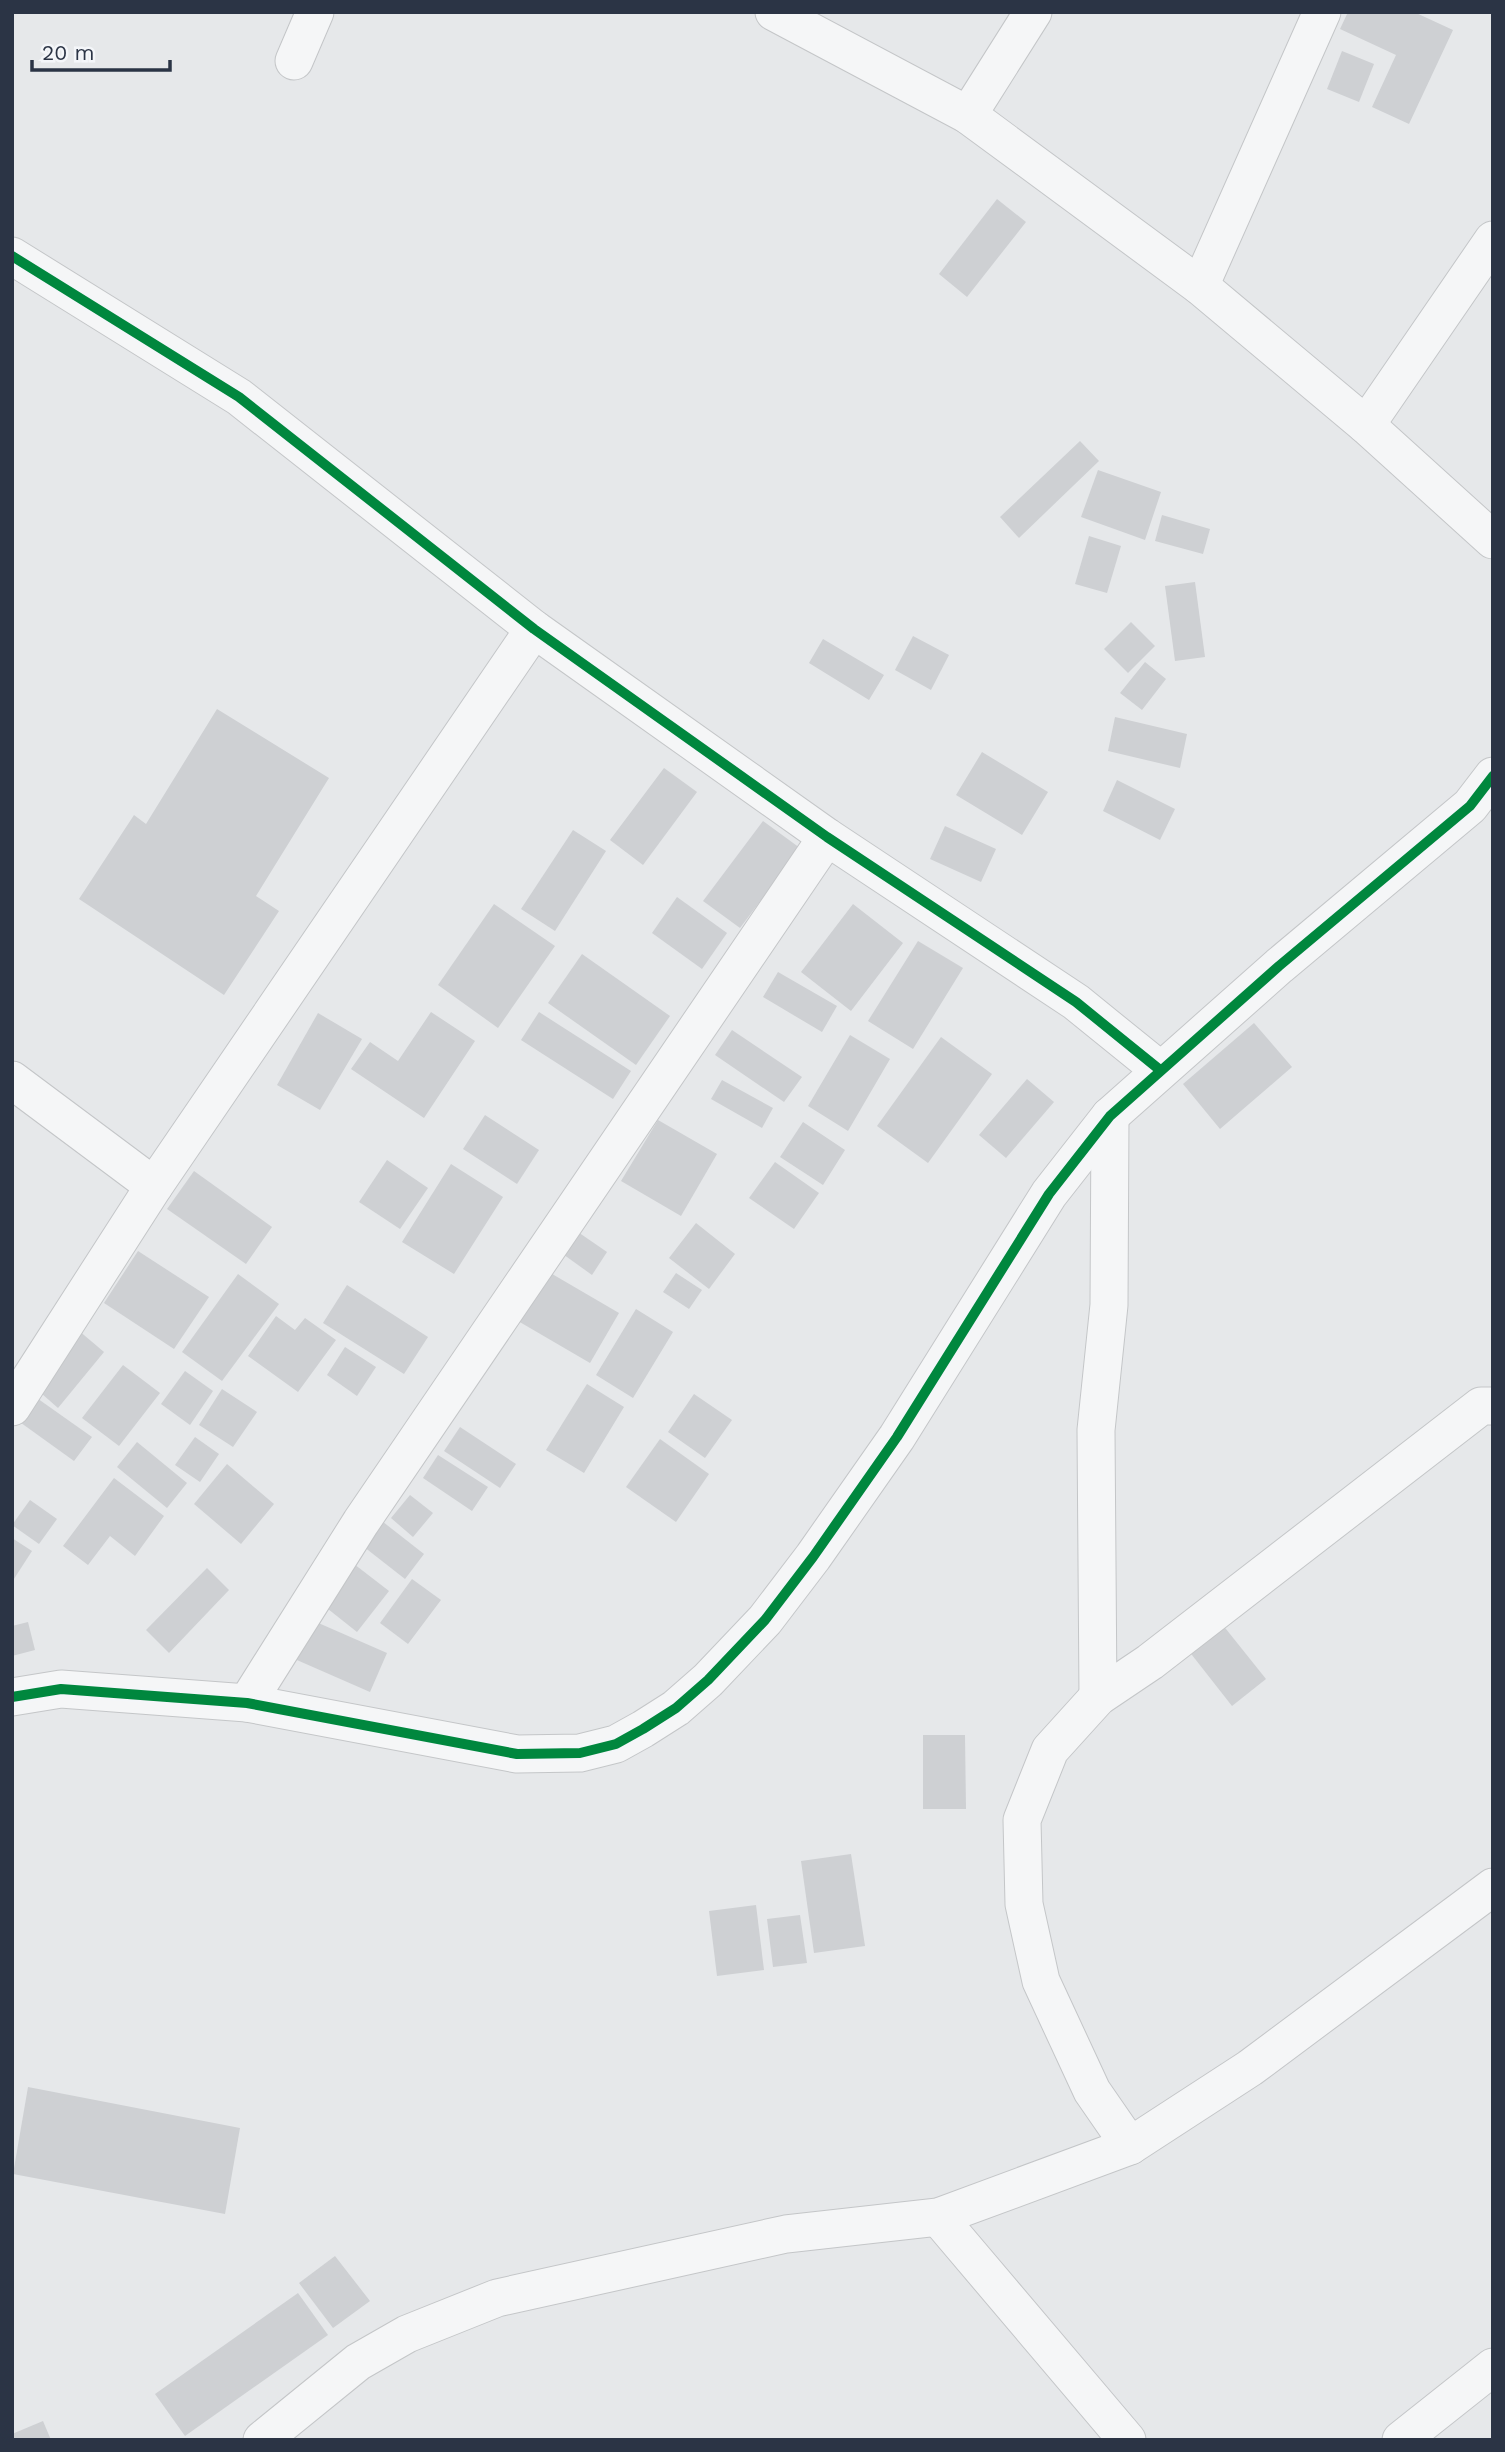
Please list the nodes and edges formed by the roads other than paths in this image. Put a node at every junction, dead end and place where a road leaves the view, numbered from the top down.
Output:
1 (315, 12) edge
2 (774, 12) edge
3 (1033, 12) edge
4 (1322, 12) edge
5 (295, 61) dead end
6 (968, 115) junction
7 (1493, 240) edge
8 (12, 256) edge
9 (1200, 286) junction
10 (1366, 425) junction
11 (1493, 540) edge
12 (534, 629) junction
13 (1493, 776) edge
14 (827, 836) junction
15 (1160, 1070) junction
16 (12, 1080) edge
17 (1110, 1116) junction
18 (154, 1186) junction
19 (1493, 1406) edge
20 (12, 1408) edge
21 (12, 1697) edge
22 (1098, 1697) junction
23 (247, 1703) junction
24 (1493, 1887) edge
25 (1130, 2146) junction
26 (938, 2217) junction
27 (1493, 2367) edge
28 (262, 2440) edge
29 (1128, 2440) edge
30 (1401, 2440) edge

1 - 5 street
2 - 6 street
3 - 6 street
4 - 9 street
6 - 9 street
7 - 10 street
8 - 12 street
9 - 10 street
10 - 11 street
12 - 14 street
12 - 18 street
13 - 15 street
14 - 15 street
14 - 23 street
15 - 17 street
16 - 18 street
17 - 22 street
17 - 23 street
18 - 20 street
19 - 22 street
21 - 23 street
22 - 25 street
24 - 25 street
25 - 26 street
26 - 28 street
26 - 29 street
27 - 30 street

